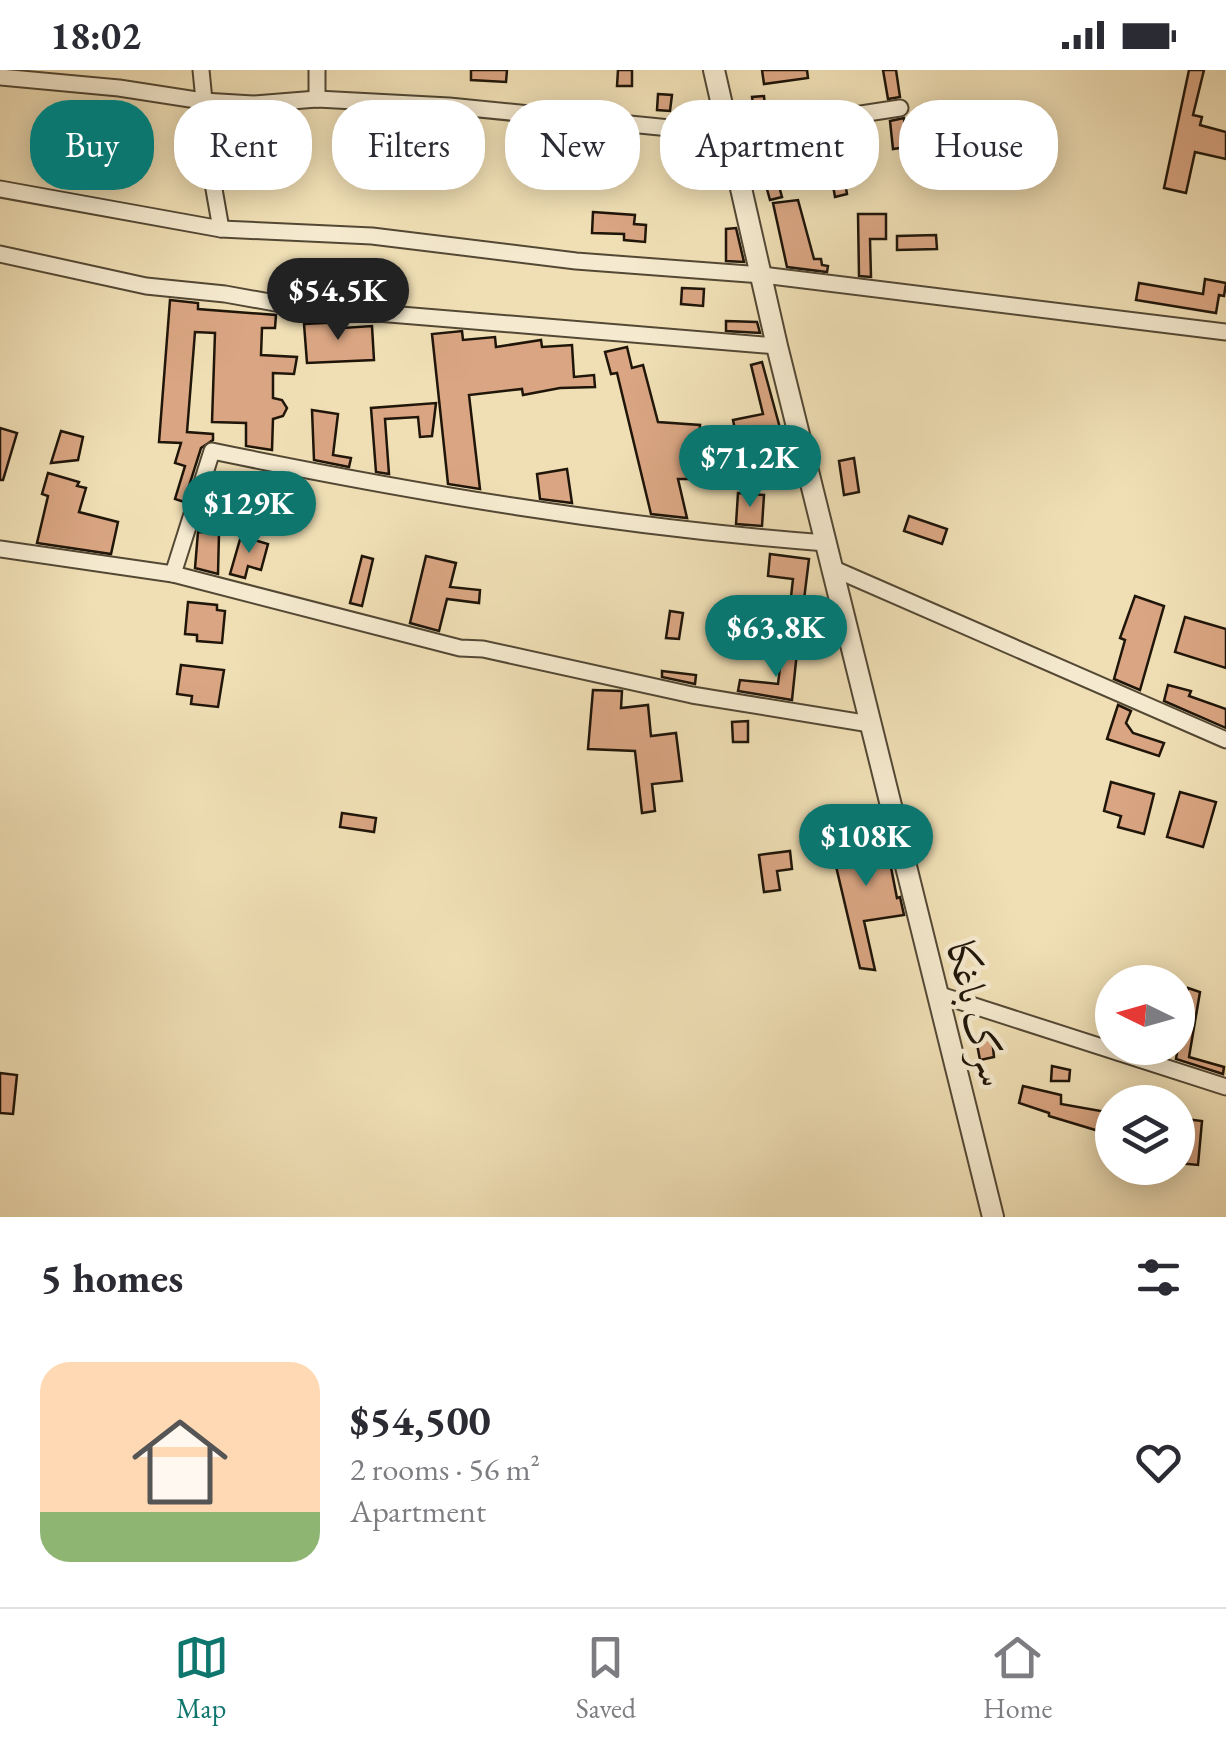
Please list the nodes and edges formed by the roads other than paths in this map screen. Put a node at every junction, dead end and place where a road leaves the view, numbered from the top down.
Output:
1 (201, 70) edge
2 (317, 70) edge
3 (714, 70) edge
4 (0, 77) edge
5 (317, 99) junction
6 (197, 100) edge
7 (203, 100) edge
8 (304, 100) edge
9 (722, 100) edge
10 (660, 127) edge
11 (0, 189) edge
12 (216, 190) edge
13 (743, 190) edge
14 (221, 229) junction
15 (0, 254) edge
16 (762, 275) junction
17 (1226, 332) edge
18 (777, 346) junction
19 (826, 543) junction
20 (0, 549) edge
21 (832, 568) junction
22 (173, 574) junction
23 (870, 724) junction
24 (1226, 740) edge
25 (937, 994) junction
26 (1226, 1086) edge
27 (992, 1217) edge

1 - 7 street
2 - 5 street
3 - 9 street, سرک باغکا
4 - 6 street
5 - 8 street
5 - 10 street
11 - 14 street
12 - 14 street
13 - 16 street, سرک باغکا
14 - 16 street
15 - 18 street
16 - 17 street
16 - 18 street, سرک باغکا
18 - 19 street, سرک باغکا
19 - 21 street, سرک باغکا
19 - 22 street
20 - 22 street
21 - 23 street, سرک باغکا
21 - 24 street
22 - 23 street
23 - 25 street, سرک باغکا
25 - 26 street
25 - 27 street, سرک باغکا

